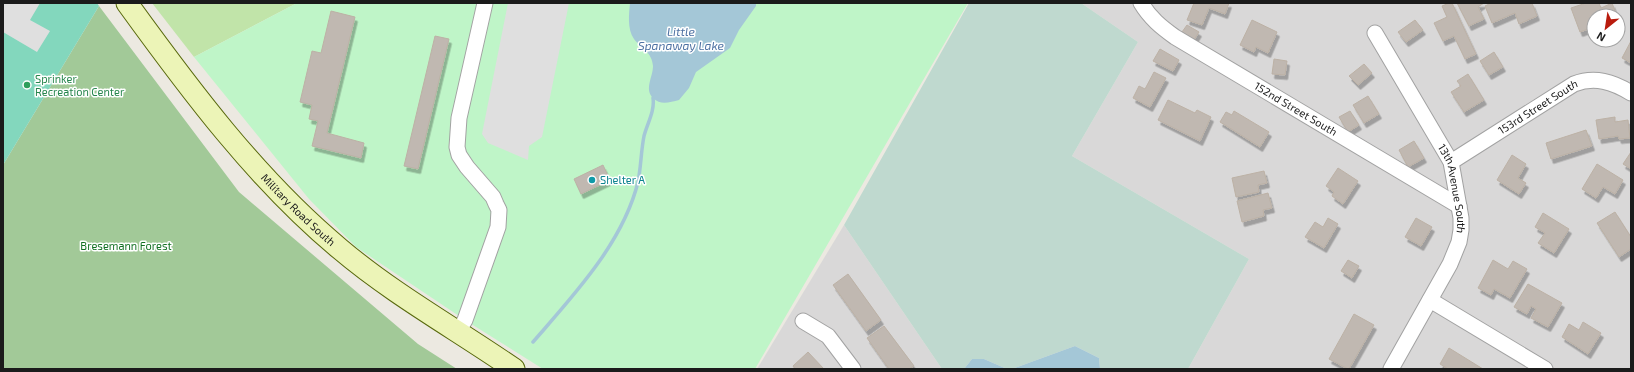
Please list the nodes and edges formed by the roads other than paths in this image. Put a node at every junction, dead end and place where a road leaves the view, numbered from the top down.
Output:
1 (127, 3) edge
2 (485, 3) edge
3 (1141, 3) edge
4 (1375, 33) dead end
5 (1631, 93) edge
6 (1451, 162) junction
7 (1459, 206) junction
8 (1430, 300) junction
9 (803, 321) dead end
10 (458, 332) junction
11 (514, 369) edge
12 (853, 369) edge
13 (1391, 369) edge
14 (1545, 369) edge

1 - 10 main road, Military Road South
2 - 10 street
3 - 7 street, 152nd Street South
4 - 6 street, 13th Avenue South
5 - 6 street, 153rd Street South
6 - 7 street, 13th Avenue South
7 - 8 street, 13th Avenue South
8 - 13 street, 13th Avenue South
8 - 14 street
9 - 12 street
10 - 11 main road, Military Road South

